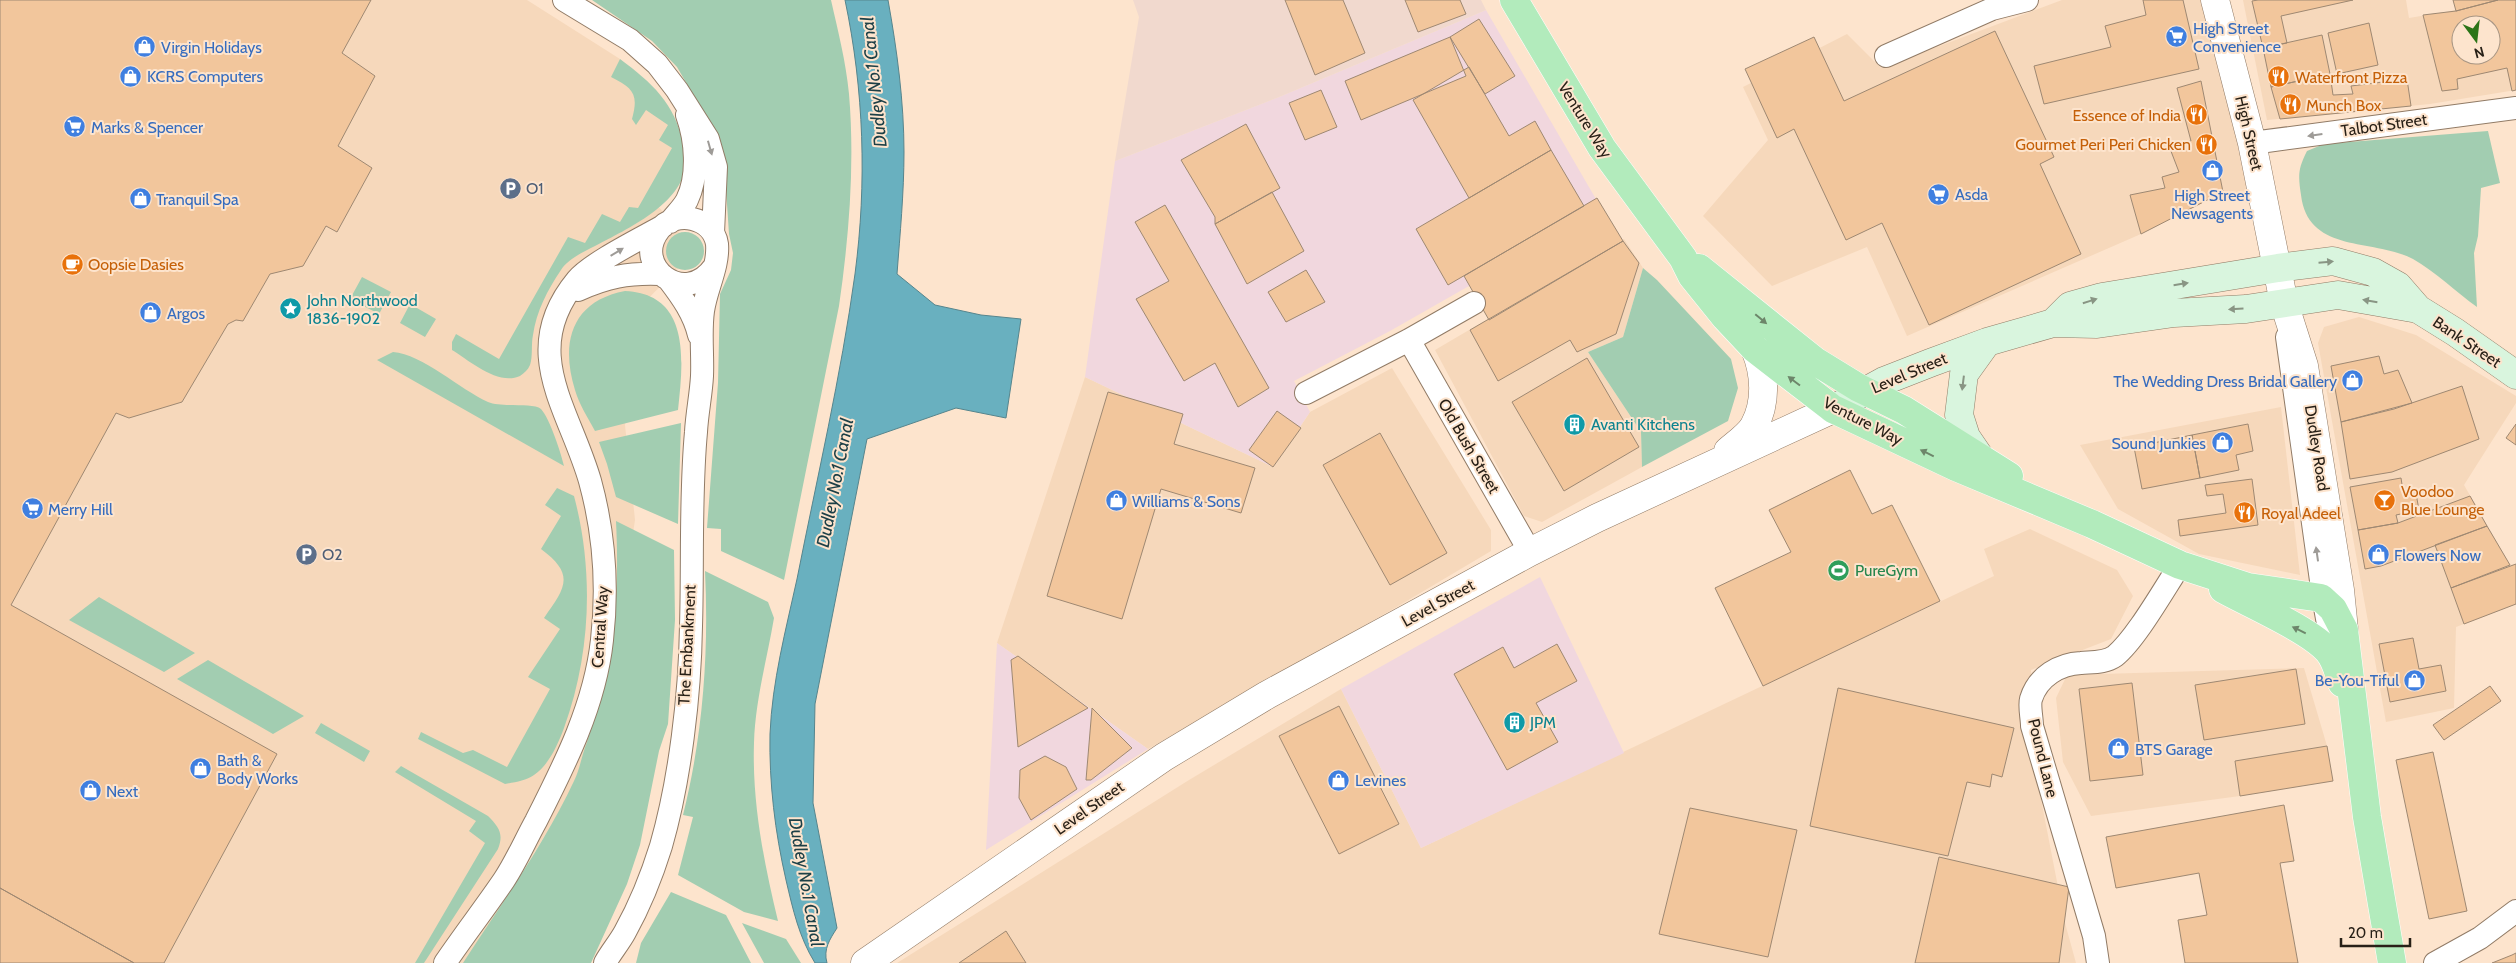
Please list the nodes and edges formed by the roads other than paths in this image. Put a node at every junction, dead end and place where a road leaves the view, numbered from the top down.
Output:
1 (564, 0) edge
2 (1514, 0) edge
3 (2026, 0) edge
4 (2215, 0) edge
5 (1886, 56) dead end
6 (677, 90) junction
7 (2516, 108) edge
8 (2252, 143) junction
9 (666, 224) junction
10 (712, 233) junction
11 (1683, 258) junction
12 (714, 267) junction
13 (2278, 268) junction
14 (664, 277) junction
15 (568, 295) junction
16 (2284, 303) junction
17 (1474, 304) dead end
18 (2418, 309) junction
19 (2053, 323) junction
20 (1409, 340) junction
21 (1987, 342) junction
22 (702, 348) junction
23 (1755, 349) junction
24 (2516, 375) edge
25 (1866, 391) junction
26 (1306, 393) dead end
27 (1833, 410) junction
28 (1978, 456) junction
29 (1716, 463) junction
30 (2033, 501) junction
31 (1530, 552) junction
32 (2180, 565) junction
33 (2324, 602) junction
34 (2344, 630) junction
35 (2335, 662) junction
36 (2353, 718) junction
37 (2516, 911) edge
38 (625, 933) junction
39 (445, 963) edge
40 (605, 963) edge
41 (624, 963) edge
42 (865, 963) edge
43 (2098, 963) edge
44 (2392, 963) edge
45 (2435, 963) edge

1 - 6 street, The Embankment
2 - 11 main road, Venture Way
3 - 5 street
4 - 8 street, High Street
6 - 9 street, The Embankment
6 -> 10 street, The Embankment
7 -> 8 street, Talbot Street
8 - 13 street, High Street
9 - 10 street
9 - 14 street, The Embankment
15 -> 9 street, Central Way
10 - 12 street, The Embankment
11 - 23 main road, Venture Way
11 -> 25 main road, Venture Way
12 - 14 street
12 - 22 street, The Embankment
13 - 16 street, Dudley Road
13 -> 18 main road, Bank Street
19 -> 13 main road, Level Street
14 - 15 street
14 - 22 street, The Embankment
15 - 39 street, Central Way
18 -> 16 main road, Bank Street
16 -> 19 main road, Level Street
33 -> 16 street
16 - 34 street, Dudley Road
17 - 20 street
18 - 24 main road, Bank Street
19 - 21 main road, Level Street
20 - 26 street
20 - 31 street, Old Bush Street
21 - 25 main road, Level Street
21 -> 28 main road
22 - 38 street, The Embankment
27 -> 23 main road, Venture Way
23 - 29 street
25 - 27 main road, Level Street
25 - 28 main road, Venture Way
27 - 29 street, Level Street
30 -> 27 main road, Venture Way
28 - 30 main road, Venture Way
29 - 31 street, Level Street
30 - 32 main road, Venture Way
31 - 42 street, Level Street
32 - 33 main road, Venture Way
35 -> 32 main road
32 - 43 street, Pound Lane
33 - 34 main road
33 - 35 street
34 - 36 main road
35 - 36 main road
36 - 44 main road
37 - 45 street
38 - 40 street, The Embankment
38 - 41 street, The Embankment

